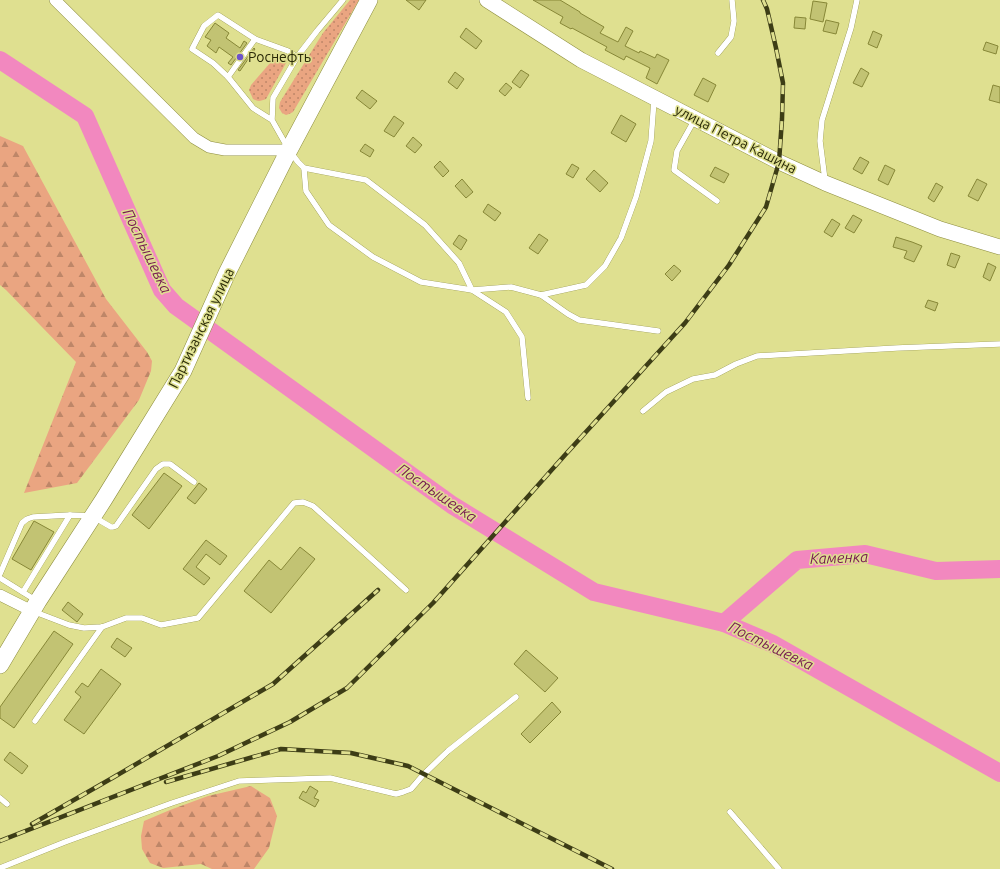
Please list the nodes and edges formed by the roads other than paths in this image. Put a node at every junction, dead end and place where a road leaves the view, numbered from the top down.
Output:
1 (55, 0) edge
2 (342, 0) edge
3 (369, 0) edge
4 (487, 0) edge
5 (732, 0) edge
6 (857, 0) edge
7 (254, 39) junction
8 (718, 53) dead end
9 (297, 57) junction
10 (228, 77) junction
11 (654, 98) junction
12 (696, 119) junction
13 (272, 120) junction
14 (289, 150) junction
15 (304, 168) junction
16 (825, 183) junction
17 (717, 201) dead end
18 (1000, 247) edge
19 (472, 290) junction
20 (541, 295) junction
21 (658, 331) dead end
22 (1000, 344) edge
23 (528, 398) dead end
24 (643, 411) dead end
25 (194, 482) dead end
26 (70, 515) junction
27 (92, 516) junction
28 (0, 574) edge
29 (0, 578) edge
30 (406, 590) dead end
31 (24, 592) junction
32 (0, 595) edge
33 (35, 606) junction
34 (102, 627) junction
35 (0, 665) edge
36 (516, 696) dead end
37 (35, 722) dead end
38 (0, 798) edge
39 (7, 804) dead end
40 (730, 812) dead end
41 (0, 868) edge
42 (779, 869) edge

1 - 14 street
2 - 9 lane
3 - 14 main road, Партизанская улица
4 - 11 main road, улица Петра Кашина
5 - 8 lane
6 - 16 lane
7 - 9 lane
7 - 10 lane
7 - 10 lane
9 - 13 lane
10 - 13 lane
11 - 12 main road, улица Петра Кашина
11 - 20 lane
12 - 16 main road, улица Петра Кашина
12 - 17 lane
13 - 14 lane
14 - 15 lane
14 - 27 main road, Партизанская улица
15 - 19 lane
15 - 19 lane
16 - 18 main road, улица Петра Кашина
19 - 20 lane
19 - 23 lane
20 - 21 lane
22 - 24 lane
25 - 27 lane
26 - 27 lane
26 - 28 lane
26 - 31 lane
27 - 33 main road, Партизанская улица
29 - 31 lane
30 - 34 lane
31 - 33 lane
32 - 33 street
33 - 34 lane
33 - 35 main road, Партизанская улица
34 - 37 lane
36 - 41 lane
38 - 39 lane
40 - 42 lane

